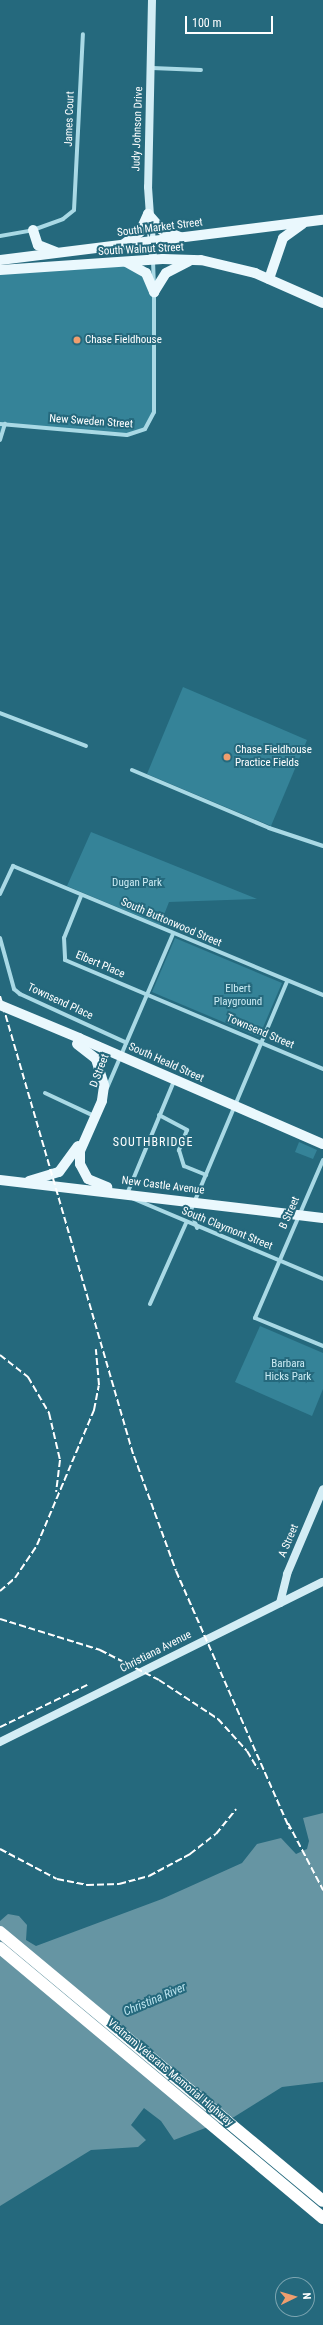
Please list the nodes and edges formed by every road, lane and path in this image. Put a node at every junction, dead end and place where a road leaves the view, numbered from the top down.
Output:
1 (152, 0) edge
2 (82, 34) dead end
3 (152, 68) junction
4 (201, 70) dead end
5 (148, 214) junction
6 (323, 220) edge
7 (308, 222) junction
8 (34, 230) junction
9 (0, 236) edge
10 (182, 238) junction
11 (151, 242) junction
12 (123, 245) junction
13 (58, 253) junction
14 (153, 259) junction
15 (0, 260) edge
16 (196, 260) junction
17 (126, 262) junction
18 (0, 270) edge
19 (269, 279) junction
20 (154, 292) junction
21 (323, 304) edge
22 (0, 424) edge
23 (5, 424) junction
24 (0, 440) edge
25 (0, 713) edge
26 (86, 746) dead end
27 (132, 770) dead end
28 (323, 846) edge
29 (0, 894) edge
30 (81, 896) junction
31 (173, 934) junction
32 (0, 938) edge
33 (287, 982) junction
34 (146, 994) junction
35 (323, 995) edge
36 (0, 1005) edge
37 (0, 1012) edge
38 (78, 1041) junction
39 (125, 1042) junction
40 (262, 1042) junction
41 (119, 1055) junction
42 (323, 1069) edge
43 (174, 1081) junction
44 (45, 1093) dead end
45 (102, 1101) junction
46 (235, 1107) junction
47 (159, 1115) junction
48 (92, 1119) junction
49 (323, 1144) edge
50 (323, 1160) edge
51 (206, 1176) junction
52 (0, 1180) edge
53 (23, 1182) junction
54 (126, 1193) junction
55 (195, 1202) junction
56 (300, 1215) junction
57 (323, 1218) edge
58 (186, 1223) junction
59 (197, 1228) junction
60 (279, 1260) junction
61 (323, 1278) edge
62 (150, 1304) dead end
63 (323, 1346) edge
64 (323, 1489) edge
65 (323, 1582) edge
66 (280, 1603) junction
67 (0, 1742) edge
68 (0, 1932) edge
69 (0, 1948) edge
70 (323, 2201) edge
71 (323, 2218) edge

1 - 3 street, Judy Johnson Drive
2 - 8 street, James Court
3 - 4 street
3 - 5 street, Judy Johnson Drive
5 - 10 main road
5 - 11 street, Judy Johnson Drive
5 - 12 main road
6 - 7 main road, South Market Street
7 - 10 main road, South Market Street
7 - 19 main road
8 - 9 street
8 - 13 main road
10 - 11 main road, South Market Street
11 - 12 main road, South Market Street
11 - 14 street, Judy Johnson Drive
12 - 13 main road, South Market Street
13 - 15 main road, South Market Street
14 - 16 main road, South Walnut Street
14 - 17 main road, South Walnut Street
14 - 20 street, New Sweden Street
16 - 19 main road, South Walnut Street
16 - 20 main road
17 - 18 main road, South Walnut Street
17 - 20 main road
19 - 21 main road, South Walnut Street
20 - 23 street, New Sweden Street
22 - 23 street
23 - 24 street
25 - 26 street
27 - 28 street
29 - 30 street, South Buttonwood Street
30 - 31 street, South Buttonwood Street
30 - 34 street, Elbert Place
31 - 33 street, South Buttonwood Street
31 - 34 street, D Street
32 - 39 street, Townsend Place
33 - 35 street, South Buttonwood Street
33 - 40 street
34 - 39 street, D Street
34 - 40 street, Townsend Street
36 - 38 main road, South Heald Street, bridge
37 - 38 main road, South Heald Street
38 - 41 main road, South Heald Street
38 - 45 main road, South Heald Street
39 - 41 street, D Street
40 - 42 street, Townsend Street
40 - 46 street
41 - 43 main road, South Heald Street
41 - 45 street, D Street
43 - 46 main road, South Heald Street
43 - 47 street
44 - 48 street
45 - 48 main road, D Street
46 - 49 main road, South Heald Street
46 - 51 street
47 - 51 street
47 - 54 street
48 - 53 main road
48 - 54 main road, D Street
50 - 56 street, B Street
51 - 55 street
52 - 53 main road, New Castle Avenue
53 - 54 main road, New Castle Avenue
54 - 55 main road, New Castle Avenue
54 - 58 street, South Claymont Street
55 - 56 main road, New Castle Avenue
55 - 59 street
56 - 57 main road, New Castle Avenue
56 - 60 street, B Street
58 - 59 street, South Claymont Street
58 - 62 street
59 - 60 street, South Claymont Street
60 - 61 street, South Claymont Street
60 - 63 street, B Street
64 - 66 street, A Street
65 - 66 street, Christiana Avenue
66 - 67 street, Christiana Avenue
68 - 70 highway, Vietnam Veterans Memorial Highway
69 - 71 highway, Vietnam Veterans Memorial Highway

